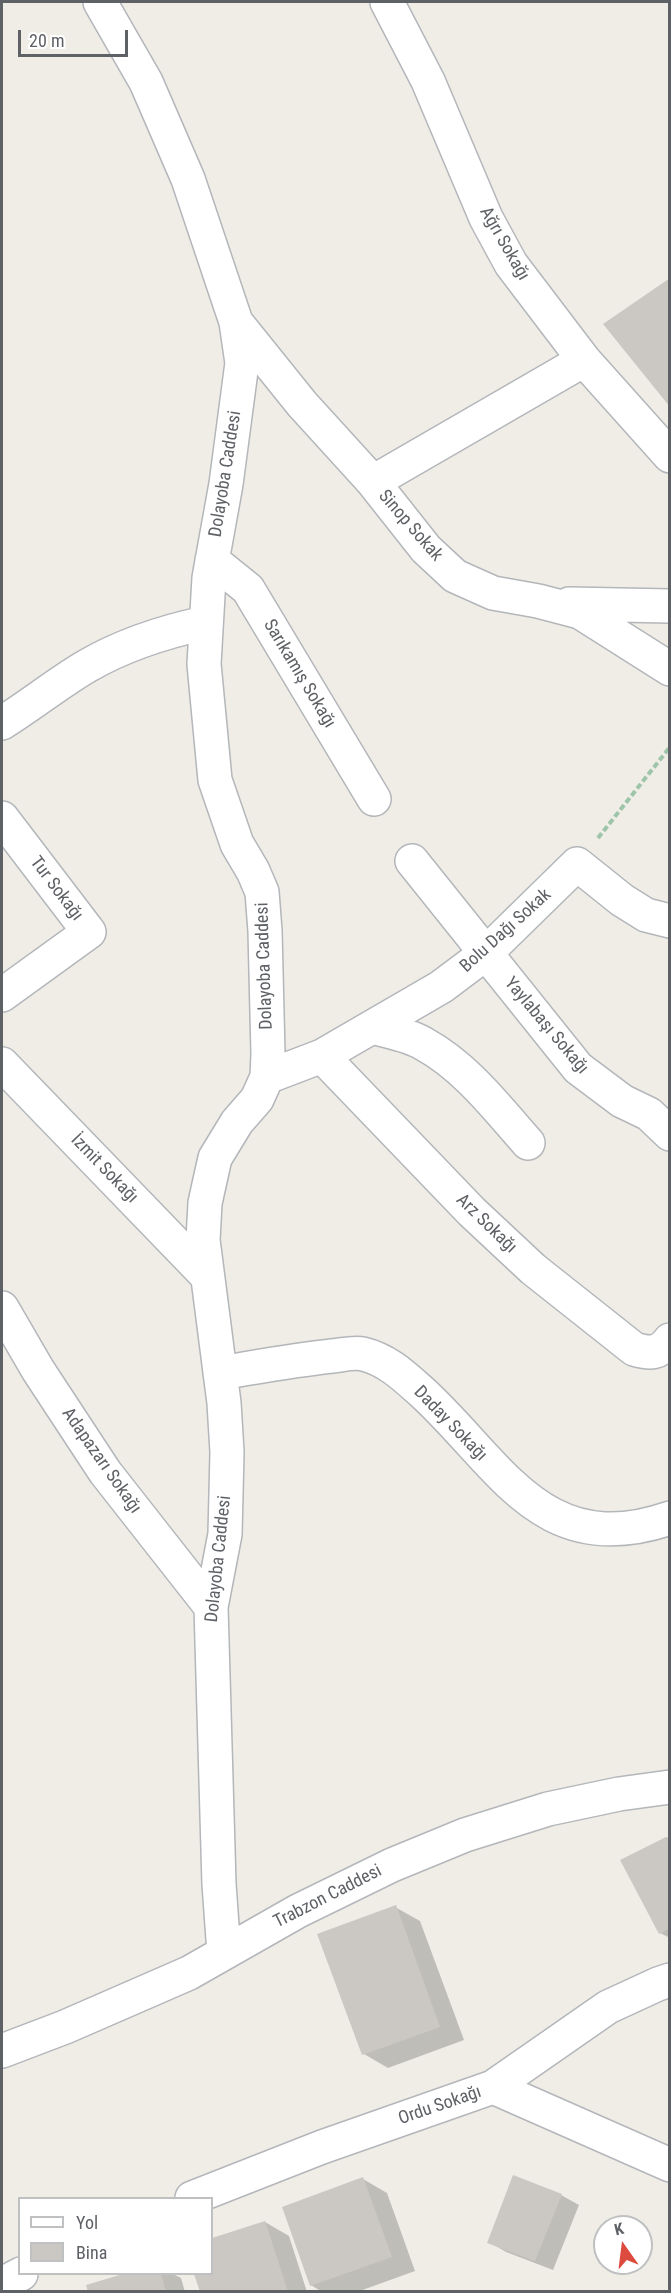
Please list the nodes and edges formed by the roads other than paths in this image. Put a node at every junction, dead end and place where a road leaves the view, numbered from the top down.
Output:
1 (100, 2) edge
2 (387, 2) edge
3 (236, 322) junction
4 (584, 360) junction
5 (669, 456) edge
6 (373, 482) junction
7 (212, 560) junction
8 (550, 604) junction
9 (669, 606) edge
10 (205, 623) junction
11 (669, 669) edge
12 (2, 723) edge
13 (374, 799) dead end
14 (2, 818) edge
15 (412, 861) dead end
16 (669, 921) edge
17 (485, 954) junction
18 (2, 995) edge
19 (372, 1027) junction
20 (321, 1056) junction
21 (2, 1064) edge
22 (267, 1077) junction
23 (669, 1134) edge
24 (528, 1143) dead end
25 (206, 1275) junction
26 (2, 1308) edge
27 (669, 1340) edge
28 (220, 1373) junction
29 (669, 1518) edge
30 (211, 1608) junction
31 (669, 1787) edge
32 (224, 1953) junction
33 (669, 1980) edge
34 (2, 2051) edge
35 (493, 2087) junction
36 (669, 2165) edge
37 (197, 2197) edge
38 (19, 2275) edge
39 (2, 2284) edge

1 - 3 street, Dolayoba Caddesi
2 - 4 street, Ağrı Sokağı
3 - 6 street, Sinop Sokak
3 - 7 street, Dolayoba Caddesi
4 - 5 street, Ağrı Sokağı
4 - 6 street
6 - 8 street, Sinop Sokak
7 - 10 street, Dolayoba Caddesi
7 - 13 street, Sarıkamış Sokağı
8 - 9 street
8 - 11 street, Sinop Sokak
10 - 12 street
10 - 22 street, Dolayoba Caddesi
14 - 18 street, Tur Sokağı
15 - 17 street, Yaylabaşı Sokağı
16 - 17 street, Bolu Dağı Sokak
17 - 19 street, Bolu Dağı Sokak
17 - 23 street, Yaylabaşı Sokağı
19 - 20 street, Bolu Dağı Sokak
19 - 24 street
20 - 22 street, Bolu Dağı Sokak
20 - 27 street, Arz Sokağı
21 - 25 street, İzmit Sokağı
22 - 25 street, Dolayoba Caddesi
25 - 28 street, Dolayoba Caddesi
26 - 30 street, Adapazarı Sokağı
28 - 29 street, Daday Sokağı
28 - 30 street, Dolayoba Caddesi
30 - 32 street, Dolayoba Caddesi
31 - 32 street, Trabzon Caddesi
32 - 34 street, Trabzon Caddesi
33 - 35 street, Ordu Sokağı
35 - 36 street
35 - 37 street, Ordu Sokağı
38 - 39 street

